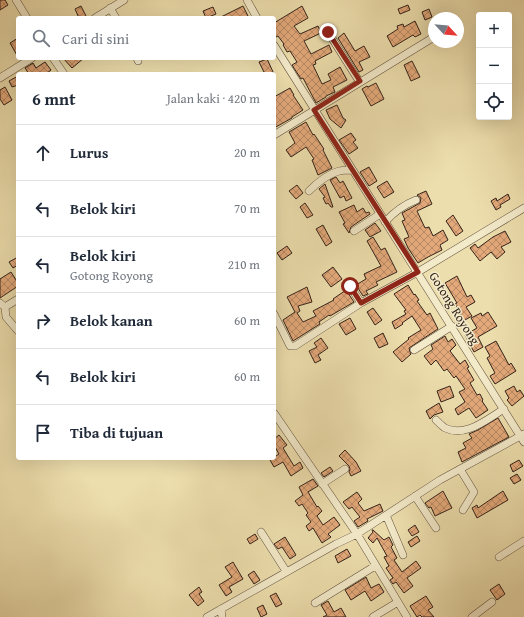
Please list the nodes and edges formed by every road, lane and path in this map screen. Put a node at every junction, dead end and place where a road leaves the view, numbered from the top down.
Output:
1 (16, 0) edge
2 (124, 0) edge
3 (247, 0) edge
4 (110, 8) junction
5 (26, 16) edge
6 (98, 16) edge
7 (115, 16) edge
8 (256, 16) edge
9 (328, 32) dead end
10 (428, 41) edge
11 (276, 48) edge
12 (29, 60) edge
13 (54, 60) edge
14 (63, 72) edge
15 (0, 78) edge
16 (360, 81) junction
17 (314, 110) junction
18 (276, 134) edge
19 (352, 170) junction
20 (309, 191) dead end
21 (416, 200) dead end
22 (524, 208) edge
23 (380, 214) junction
24 (385, 222) junction
25 (354, 231) dead end
26 (418, 272) junction
27 (350, 286) dead end
28 (16, 300) edge
29 (361, 303) junction
30 (3, 305) edge
31 (276, 318) edge
32 (452, 326) junction
33 (16, 329) edge
34 (414, 350) dead end
35 (504, 409) junction
36 (276, 417) edge
37 (436, 420) dead end
38 (523, 437) edge
39 (345, 469) dead end
40 (460, 469) junction
41 (322, 484) junction
42 (415, 496) junction
43 (463, 510) dead end
44 (386, 515) junction
45 (436, 528) dead end
46 (261, 532) dead end
47 (357, 534) junction
48 (524, 541) edge
49 (403, 555) dead end
50 (499, 557) dead end
51 (375, 566) junction
52 (286, 571) junction
53 (398, 602) junction
54 (492, 602) dead end
55 (316, 603) dead end
56 (221, 609) junction
57 (207, 617) edge
58 (222, 617) edge
59 (374, 617) edge
60 (407, 617) edge
61 (472, 617) edge

1 - 5 street
2 - 4 street
3 - 8 street
4 - 6 street
4 - 7 street
9 - 16 street
10 - 16 street
11 - 17 street, Gotong Royong
12 - 15 street
13 - 14 street
16 - 17 street
17 - 18 street
17 - 19 street, Gotong Royong
19 - 20 street
19 - 23 street, Gotong Royong
21 - 24 street
22 - 26 street
23 - 24 street, Gotong Royong
23 - 25 street
24 - 26 street, Gotong Royong
26 - 29 street
26 - 32 street, Gotong Royong
27 - 29 street
28 - 30 street
29 - 31 street
30 - 33 street
32 - 34 street
32 - 35 street, Gotong Royong
35 - 37 street
35 - 38 street, Gotong Royong
36 - 41 street
38 - 40 street
39 - 41 street
40 - 42 street
40 - 43 street
41 - 47 street
42 - 44 street
42 - 45 street
44 - 47 street
44 - 49 street
46 - 52 street
47 - 51 street
47 - 52 street
48 - 50 street
51 - 53 street
51 - 55 street
52 - 56 street
53 - 59 street
53 - 60 street
54 - 61 street
56 - 57 street
56 - 58 street

